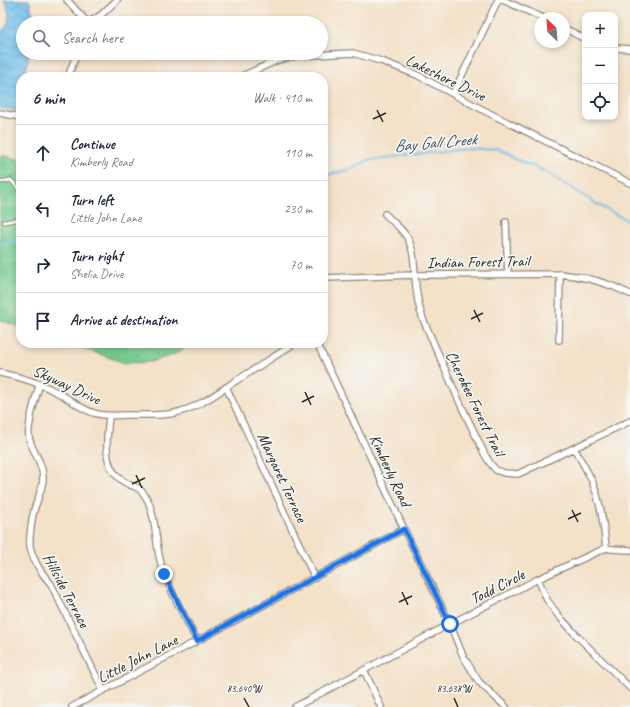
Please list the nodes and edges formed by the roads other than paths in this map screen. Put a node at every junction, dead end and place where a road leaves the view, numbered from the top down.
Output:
1 (67, 0) edge
2 (118, 0) edge
3 (498, 0) edge
4 (503, 0) edge
5 (534, 14) edge
6 (82, 16) edge
7 (99, 16) edge
8 (570, 31) edge
9 (582, 37) edge
10 (618, 48) edge
11 (630, 49) edge
12 (328, 55) edge
13 (74, 60) edge
14 (278, 60) edge
15 (70, 72) edge
16 (251, 72) edge
17 (453, 94) junction
18 (0, 113) edge
19 (16, 116) edge
20 (0, 182) edge
21 (630, 183) edge
22 (16, 186) edge
23 (385, 214) dead end
24 (16, 220) edge
25 (4, 222) dead end
26 (506, 222) dead end
27 (508, 274) junction
28 (560, 274) junction
29 (415, 275) junction
30 (328, 278) edge
31 (630, 294) edge
32 (559, 340) dead end
33 (287, 348) edge
34 (320, 348) edge
35 (0, 373) edge
36 (40, 383) junction
37 (226, 387) junction
38 (110, 416) junction
39 (630, 421) edge
40 (574, 448) junction
41 (404, 529) junction
42 (606, 548) junction
43 (630, 550) edge
44 (315, 578) junction
45 (538, 579) junction
46 (450, 624) junction
47 (197, 641) junction
48 (364, 670) junction
49 (630, 688) edge
50 (103, 690) junction
51 (72, 707) edge
52 (295, 707) edge
53 (381, 707) edge
54 (506, 707) edge

1 - 6 street
2 - 7 street
3 - 17 street
4 - 5 street
8 - 9 street
10 - 11 street
12 - 17 street, Lakeshore Drive
13 - 15 street
14 - 16 street, Lakeshore Drive
17 - 21 street, Lakeshore Drive
18 - 19 street
20 - 22 lane
23 - 29 street, Cherokee Forest Trail
24 - 25 lane
26 - 27 street
27 - 28 street, Indian Forest Trail
27 - 29 street, Indian Forest Trail
28 - 31 street, Indian Forest Trail
28 - 32 street
29 - 30 street, Indian Forest Trail
29 - 40 street, Cherokee Forest Trail
33 - 37 street, Skyway Drive
34 - 41 street, Kimberly Road
35 - 36 street, Skyway Drive
36 - 38 street, Skyway Drive
36 - 50 street, Hillside Terrace
37 - 38 street, Skyway Drive
37 - 44 street, Margaret Terrace
38 - 47 street
39 - 40 street, Cherokee Forest Trail
40 - 42 street
41 - 44 street, Little John Lane
41 - 46 street, Kimberly Road
42 - 43 street, Todd Circle
42 - 45 street, Todd Circle
44 - 47 street, Little John Lane
45 - 46 street, Todd Circle
45 - 49 street
46 - 48 street, Todd Circle
46 - 54 street, Kimberly Road
47 - 50 street, Little John Lane
48 - 52 street, Todd Circle
48 - 53 street
50 - 51 street, Little John Lane

